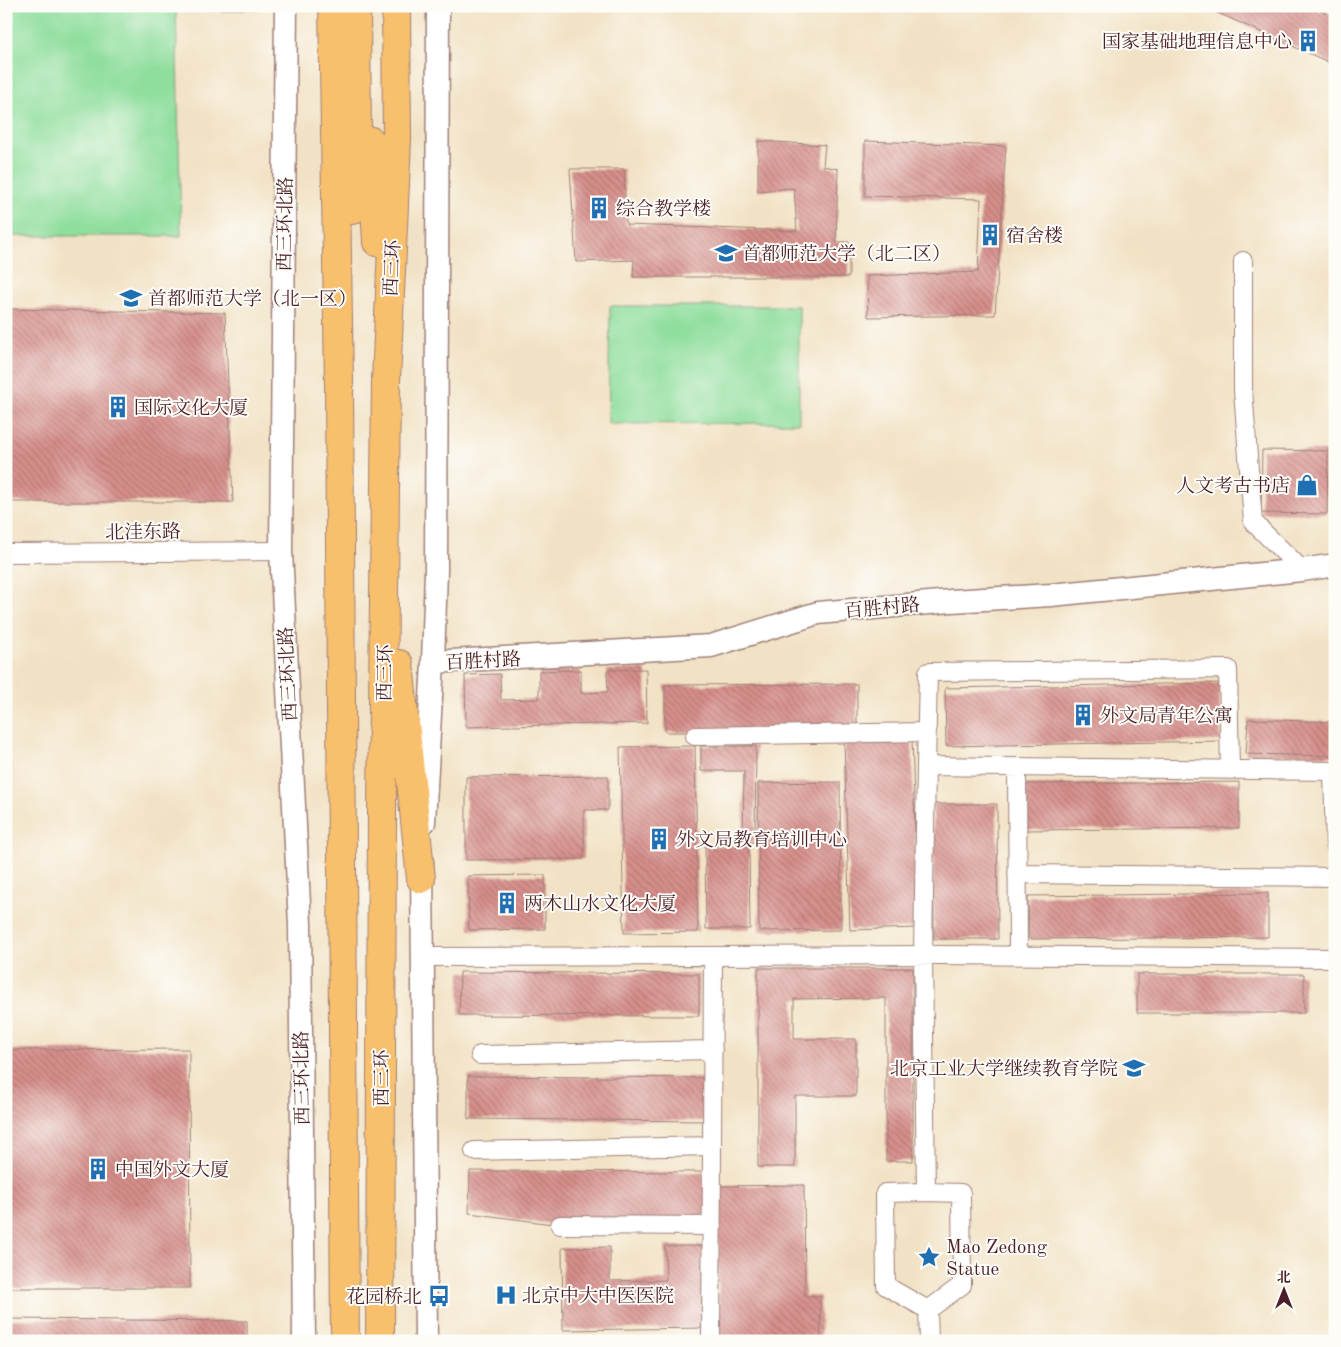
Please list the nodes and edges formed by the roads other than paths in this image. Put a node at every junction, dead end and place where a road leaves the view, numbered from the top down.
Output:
1 (286, 6) edge
2 (333, 6) edge
3 (356, 6) edge
4 (371, 6) edge
5 (396, 6) edge
6 (438, 6) edge
7 (364, 140) junction
8 (1243, 261) dead end
9 (386, 381) junction
10 (339, 383) junction
11 (385, 538) junction
12 (281, 552) junction
13 (6, 554) edge
14 (1335, 565) edge
15 (1302, 570) junction
16 (433, 662) junction
17 (927, 732) junction
18 (695, 736) dead end
19 (926, 766) junction
20 (1017, 768) junction
21 (1230, 770) junction
22 (1335, 845) edge
23 (1017, 874) junction
24 (1335, 877) edge
25 (421, 879) junction
26 (923, 955) junction
27 (713, 956) junction
28 (1018, 956) junction
29 (422, 957) junction
30 (1335, 958) edge
31 (713, 1050) junction
32 (480, 1055) dead end
33 (712, 1146) junction
34 (474, 1151) dead end
35 (926, 1192) junction
36 (560, 1225) dead end
37 (712, 1226) junction
38 (928, 1310) junction
39 (304, 1341) edge
40 (345, 1341) edge
41 (380, 1341) edge
42 (426, 1341) edge
43 (711, 1341) edge
44 (929, 1341) edge

1 - 12 street, 西三环北路
2 - 10 highway, 西三环
3 - 7 highway
4 - 7 highway
5 - 9 highway, 西三环
6 - 16 street
7 - 9 highway
7 - 10 highway
8 - 15 street
9 - 11 highway, 西三环
10 - 40 highway, 西三环
11 - 25 highway
11 - 41 highway, 西三环
12 - 13 street, 北洼东路
12 - 39 street, 西三环北路
14 - 15 street, 百胜村路
15 - 16 street, 百胜村路
16 - 25 street
17 - 18 street
17 - 19 street
17 - 21 street
19 - 20 street
19 - 26 street
20 - 21 street
20 - 23 street
21 - 22 street
23 - 24 street
23 - 28 street
25 - 29 street
26 - 27 street
26 - 28 street
26 - 35 street
27 - 29 street
27 - 31 street
28 - 30 street
29 - 42 street
31 - 32 street
31 - 33 street
33 - 34 street
33 - 37 street
35 - 38 street
35 - 38 street
36 - 37 street
37 - 43 street
38 - 44 street

